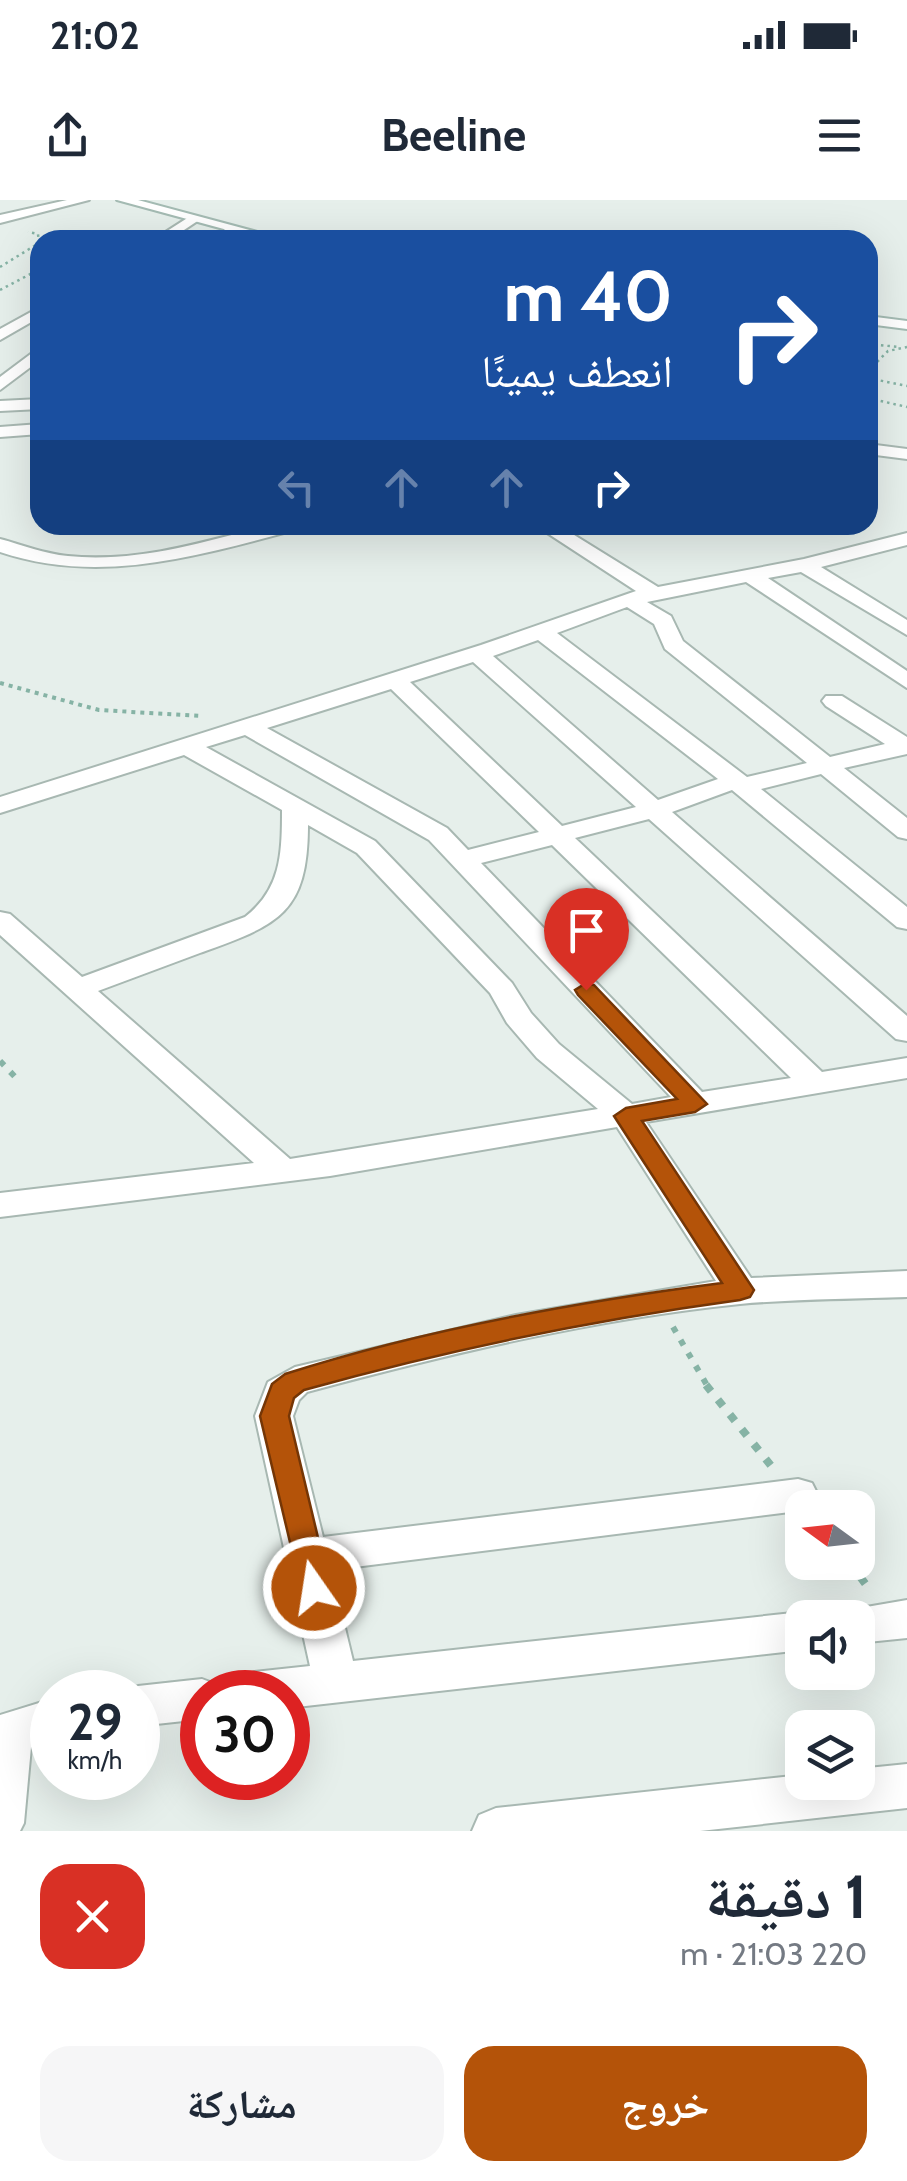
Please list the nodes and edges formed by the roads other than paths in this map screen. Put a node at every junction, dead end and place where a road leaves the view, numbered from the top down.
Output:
1 (83, 200) edge
2 (123, 200) edge
3 (0, 219) edge
4 (194, 220) junction
5 (177, 230) edge
6 (234, 230) edge
7 (30, 318) edge
8 (878, 321) edge
9 (907, 324) edge
10 (30, 336) edge
11 (0, 337) edge
12 (30, 360) edge
13 (28, 382) dead end
14 (1, 384) edge
15 (30, 404) edge
16 (0, 406) edge
17 (30, 430) edge
18 (0, 432) edge
19 (878, 450) edge
20 (907, 454) edge
21 (252, 535) edge
22 (559, 535) edge
23 (907, 539) edge
24 (0, 545) edge
25 (804, 565) junction
26 (749, 575) junction
27 (641, 596) junction
28 (907, 630) edge
29 (542, 632) junction
30 (476, 654) junction
31 (395, 680) junction
32 (907, 681) edge
33 (834, 700) dead end
34 (245, 726) junction
35 (186, 746) junction
36 (906, 746) edge
37 (820, 764) junction
38 (739, 784) junction
39 (0, 806) edge
40 (296, 807) junction
41 (654, 810) junction
42 (907, 831) edge
43 (562, 836) junction
44 (463, 860) junction
45 (0, 920) edge
46 (907, 922) edge
47 (78, 988) junction
48 (907, 1032) edge
49 (907, 1068) edge
50 (815, 1084) junction
51 (695, 1104) junction
52 (626, 1116) junction
53 (282, 1171) junction
54 (0, 1205) edge
55 (907, 1284) edge
56 (740, 1290) junction
57 (785, 1497) edge
58 (307, 1556) junction
59 (907, 1618) edge
60 (875, 1622) edge
61 (785, 1632) edge
62 (336, 1682) junction
63 (310, 1685) edge
64 (21, 1729) edge
65 (905, 1791) edge
66 (0, 1824) edge
67 (496, 1831) edge

1 - 3 street
2 - 4 street
4 - 5 street
4 - 6 street
7 - 11 street
8 - 9 street
10 - 11 street
12 - 14 street
13 - 14 street
15 - 16 street
17 - 18 street
19 - 20 street
21 - 24 street
22 - 27 street
23 - 25 street
25 - 26 street
25 - 28 street
26 - 27 street
26 - 32 street
27 - 29 street
27 - 37 street
29 - 30 street
29 - 38 street
30 - 31 street
30 - 41 street
31 - 34 street
31 - 43 street
33 - 36 street
34 - 35 street
34 - 44 street
35 - 39 street
35 - 40 street
36 - 37 street
37 - 38 street
37 - 42 street
38 - 41 street
38 - 46 street
40 - 47 street
40 - 52 street
41 - 43 street
41 - 48 street
43 - 44 street
43 - 50 street
44 - 51 street
45 - 47 street
47 - 53 street
49 - 50 street
50 - 51 street
51 - 52 street
52 - 53 street
52 - 56 street
53 - 54 street
55 - 56 street
56 - 58 street
57 - 58 street
58 - 62 street
59 - 60 street
61 - 62 street
62 - 63 street
64 - 66 street
65 - 67 street

